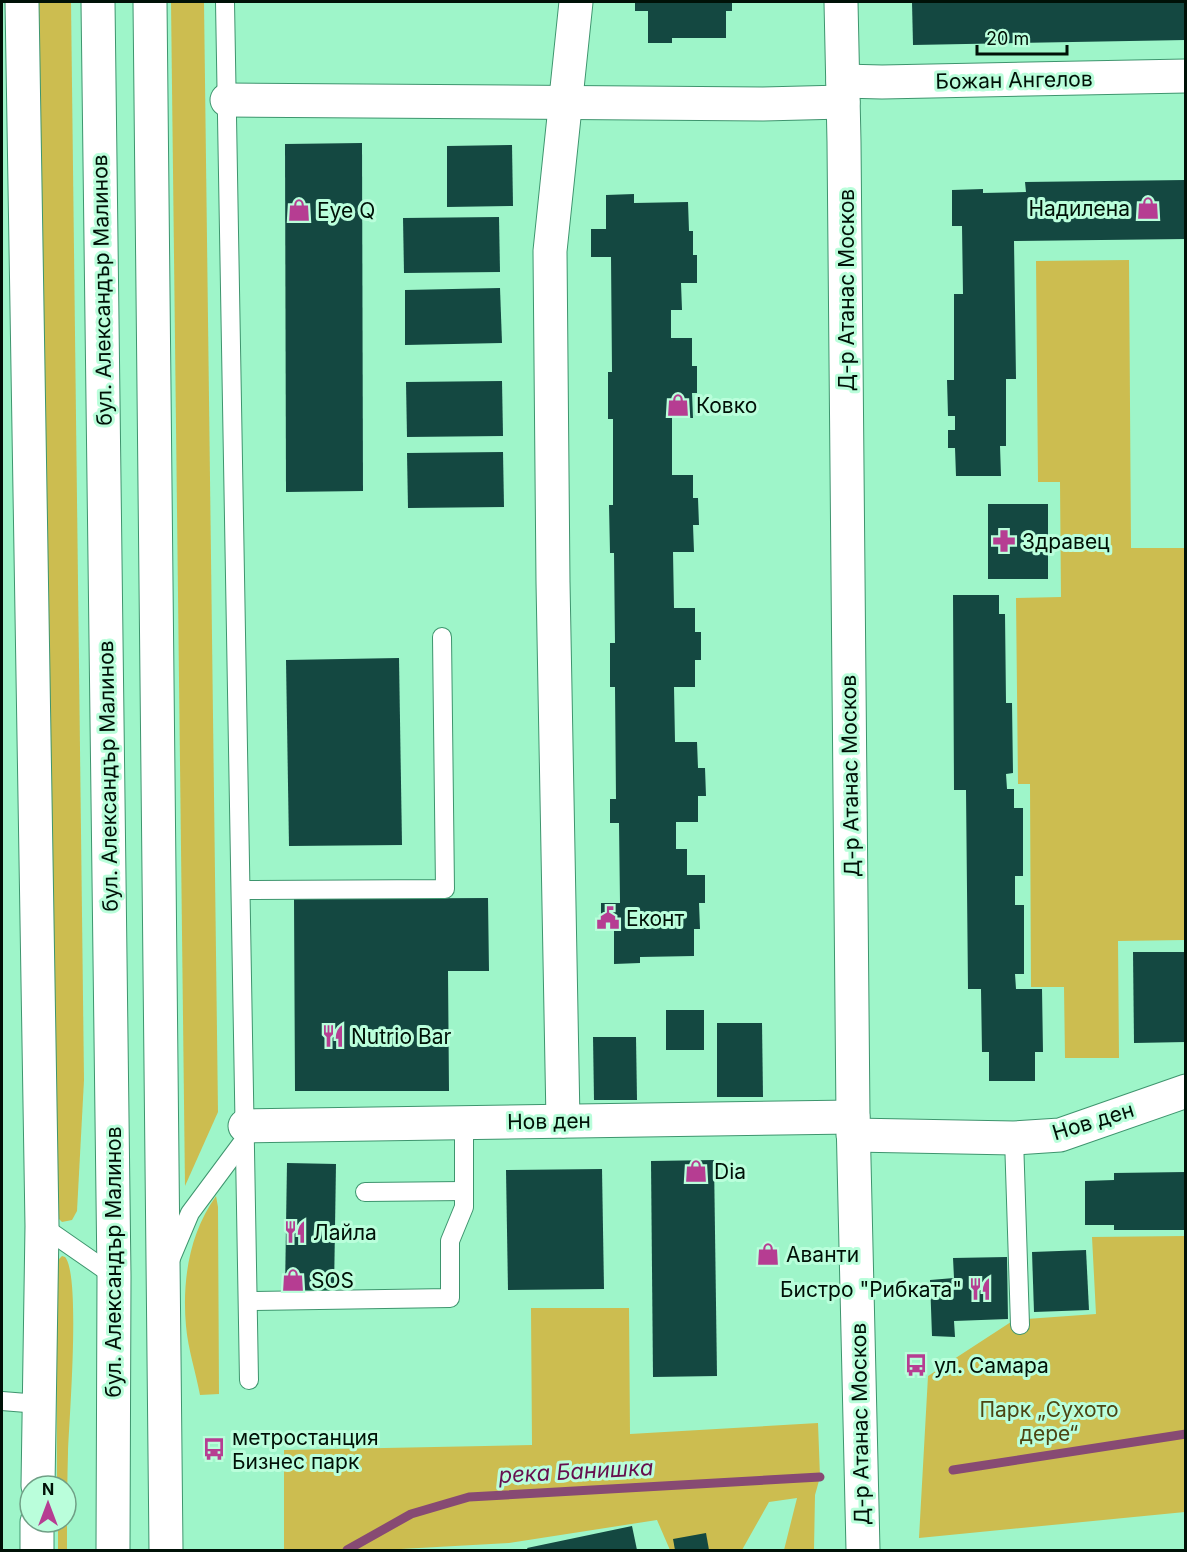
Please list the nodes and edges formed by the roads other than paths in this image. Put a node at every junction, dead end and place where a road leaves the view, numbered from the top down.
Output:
1 (22, 2) edge
2 (98, 2) edge
3 (150, 2) edge
4 (225, 2) edge
5 (576, 2) edge
6 (842, 2) edge
7 (1185, 76) edge
8 (843, 92) junction
9 (227, 100) junction
10 (567, 103) junction
11 (442, 637) dead end
12 (241, 890) junction
13 (1185, 1091) edge
14 (563, 1120) junction
15 (464, 1123) junction
16 (853, 1126) junction
17 (245, 1132) junction
18 (1014, 1138) junction
19 (464, 1191) junction
20 (365, 1192) dead end
21 (42, 1226) junction
22 (114, 1276) junction
23 (164, 1280) junction
24 (248, 1301) junction
25 (1020, 1325) dead end
26 (249, 1380) dead end
27 (2, 1401) edge
28 (39, 1404) junction
29 (38, 1474) edge
30 (37, 1534) edge
31 (37, 1551) edge
32 (113, 1551) edge
33 (166, 1551) edge
34 (863, 1551) edge

1 - 21 street
2 - 22 street, бул. Александър Малинов
3 - 23 street
4 - 9 lane
5 - 10 street
6 - 8 street, Д-р Атанас Москов
7 - 8 street, Божан Ангелов
8 - 10 street, Божан Ангелов
8 - 16 street, Д-р Атанас Москов
9 - 10 street, Божан Ангелов
9 - 12 lane
10 - 14 street
11 - 12 lane
12 - 17 lane
13 - 18 street, Нов ден
14 - 15 street, Нов ден
14 - 16 street, Нов ден
15 - 17 street, Нов ден
15 - 19 lane
16 - 18 street, Нов ден
16 - 34 street, Д-р Атанас Москов
17 - 23 lane
17 - 24 lane
18 - 25 lane
19 - 20 lane
19 - 24 lane
21 - 22 lane
21 - 28 street
22 - 32 street, бул. Александър Малинов
23 - 33 street
24 - 26 lane
27 - 28 lane
28 - 29 street
30 - 31 street

